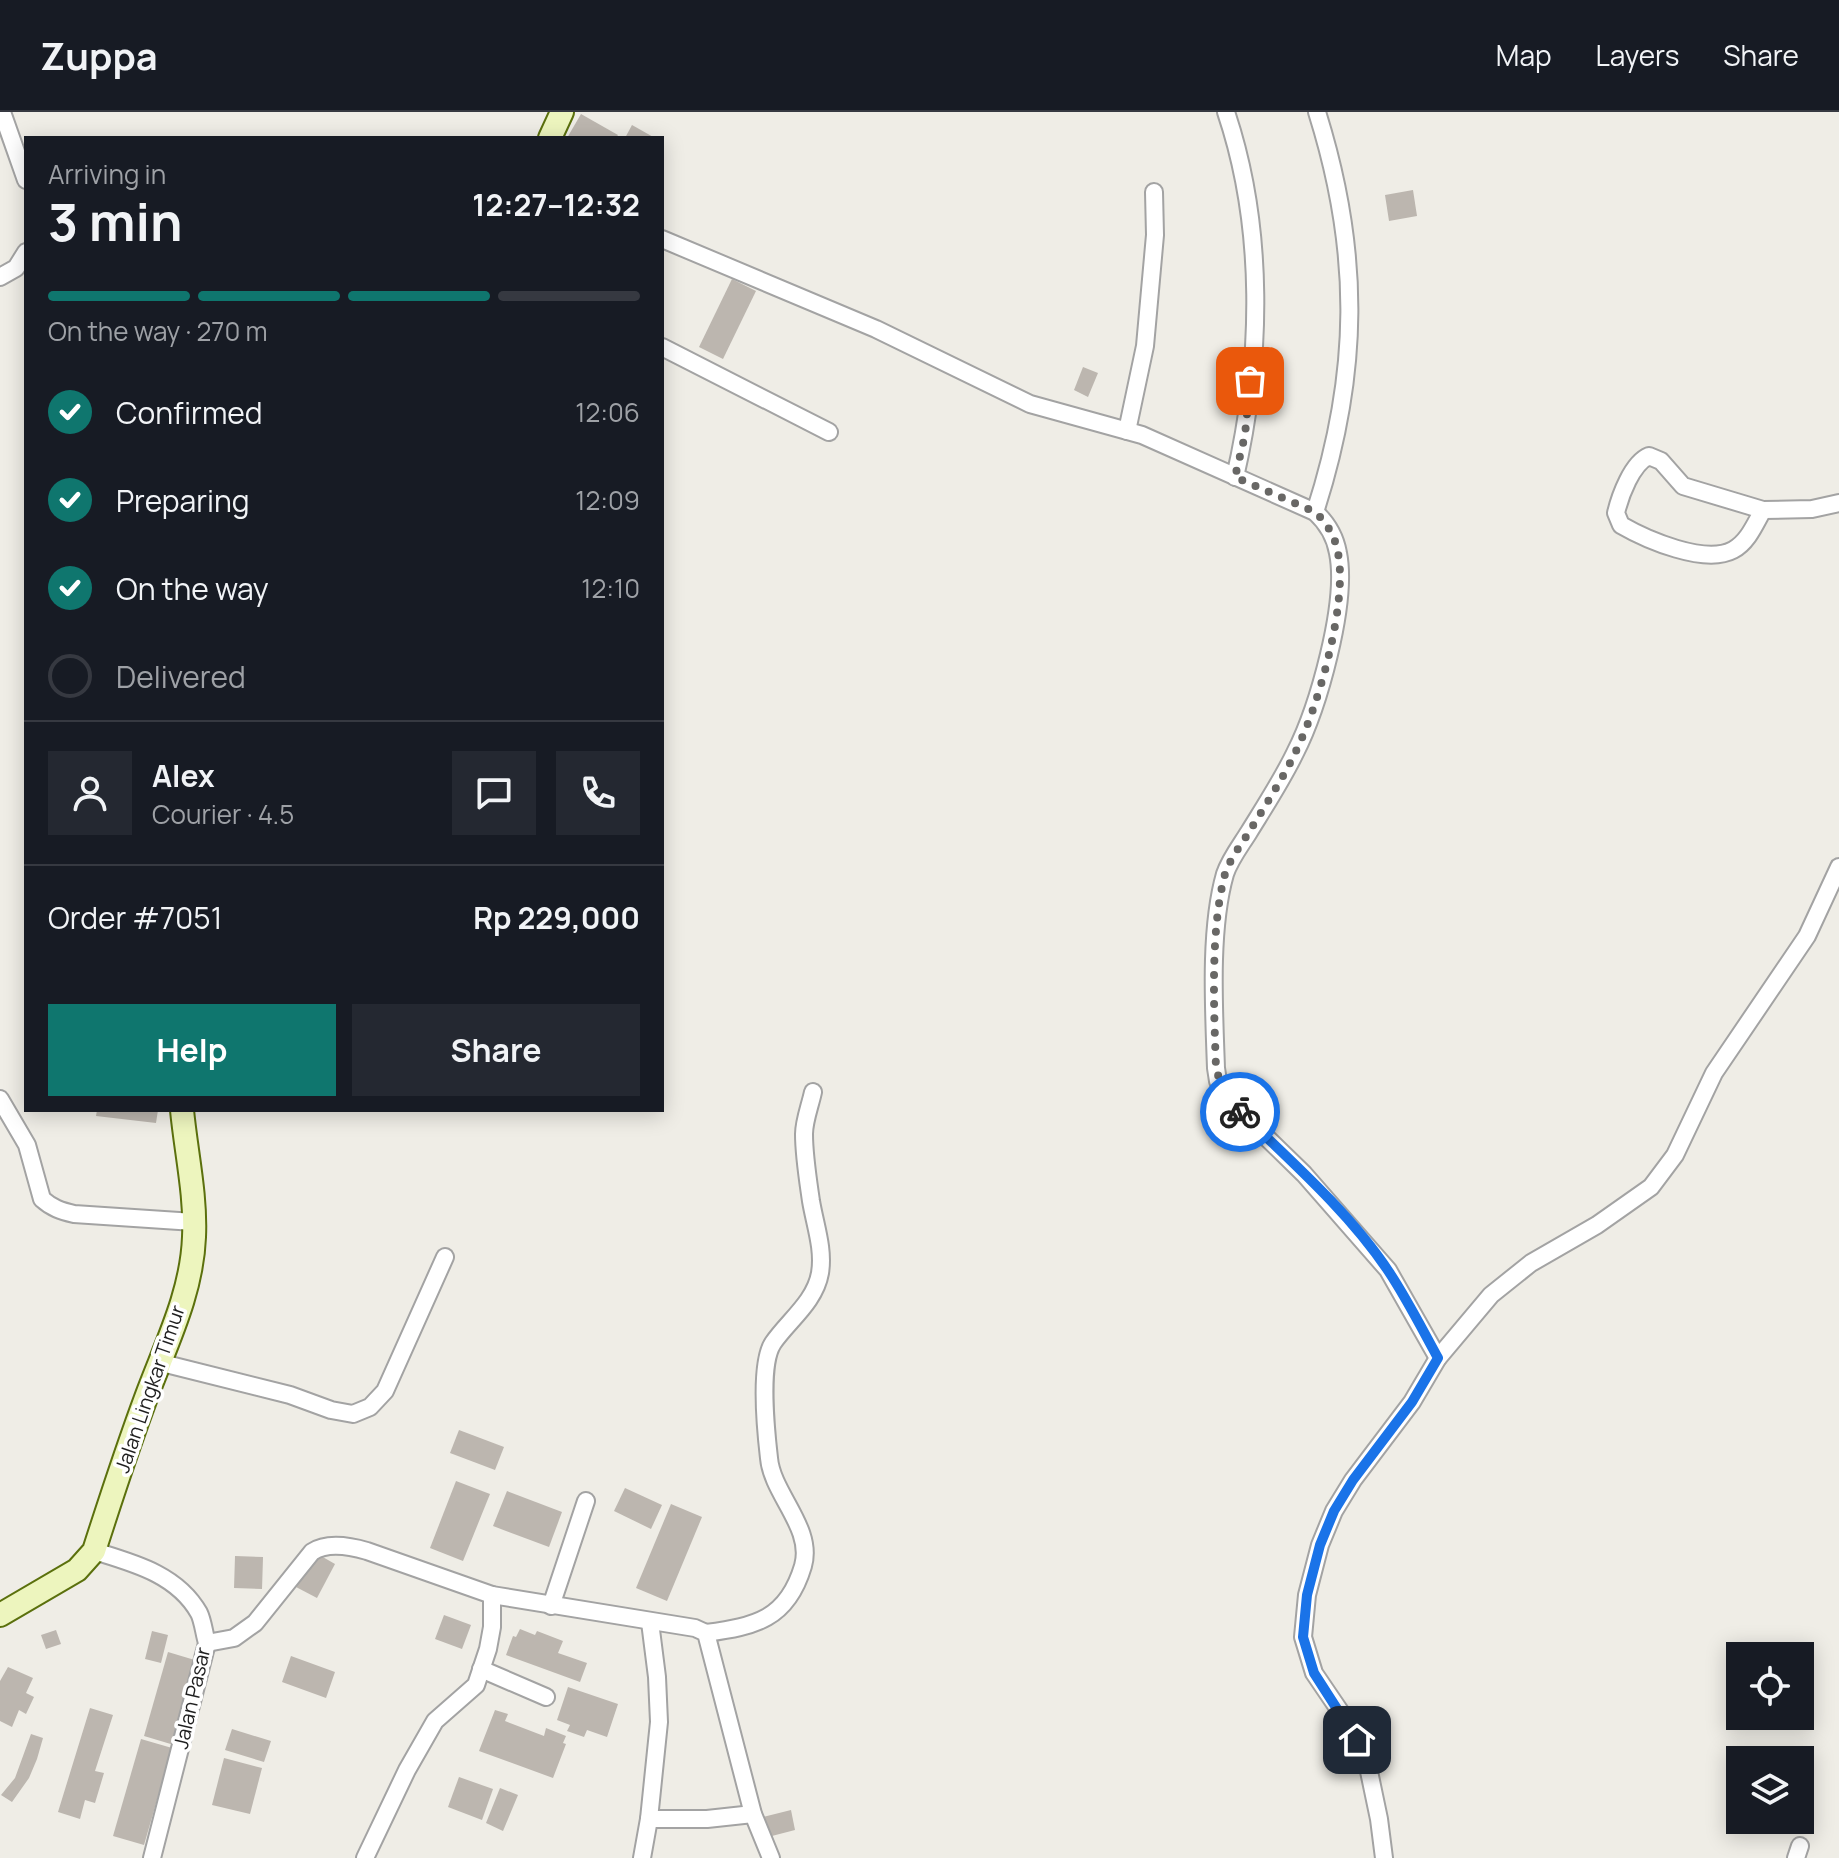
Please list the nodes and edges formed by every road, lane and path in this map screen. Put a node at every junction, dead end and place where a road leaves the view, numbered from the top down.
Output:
1 (2, 112) edge
2 (562, 112) edge
3 (1226, 112) edge
4 (1317, 112) edge
5 (551, 136) edge
6 (24, 174) edge
7 (1154, 192) dead end
8 (664, 240) edge
9 (24, 255) edge
10 (0, 277) edge
11 (664, 348) edge
12 (1127, 431) junction
13 (829, 432) dead end
14 (1235, 477) junction
15 (1839, 503) edge
16 (1763, 510) junction
17 (1315, 512) junction
18 (1839, 867) edge
19 (813, 1092) dead end
20 (0, 1099) edge
21 (182, 1112) edge
22 (194, 1222) junction
23 (445, 1257) dead end
24 (1438, 1358) junction
25 (162, 1363) junction
26 (586, 1501) dead end
27 (94, 1551) junction
28 (492, 1595) junction
29 (551, 1606) junction
30 (0, 1615) edge
31 (650, 1622) junction
32 (706, 1633) junction
33 (207, 1643) junction
34 (481, 1669) junction
35 (546, 1697) dead end
36 (753, 1814) junction
37 (649, 1819) junction
38 (152, 1858) edge
39 (365, 1858) edge
40 (642, 1858) edge
41 (771, 1858) edge
42 (1384, 1858) edge

1 - 6 street
2 - 5 main road
3 - 14 street
4 - 17 street
7 - 12 street
8 - 12 street
9 - 10 street
11 - 13 street
12 - 14 street
14 - 17 street
15 - 16 street
16 - 16 street
17 - 24 street
18 - 24 street
19 - 32 street
20 - 22 street
21 - 22 main road, Jalan Lingkar Timur
22 - 25 main road, Jalan Lingkar Timur
23 - 25 street
24 - 42 street
25 - 27 main road, Jalan Lingkar Timur
26 - 29 street
27 - 30 main road, Jalan Lingkar Timur
27 - 33 street, Jalan Pasar
28 - 29 street
28 - 33 street
28 - 34 street
29 - 31 street
31 - 32 street
31 - 37 street
32 - 36 street
33 - 38 street, Jalan Pasar
34 - 35 street
34 - 39 street
36 - 37 street
36 - 41 street
37 - 40 street

